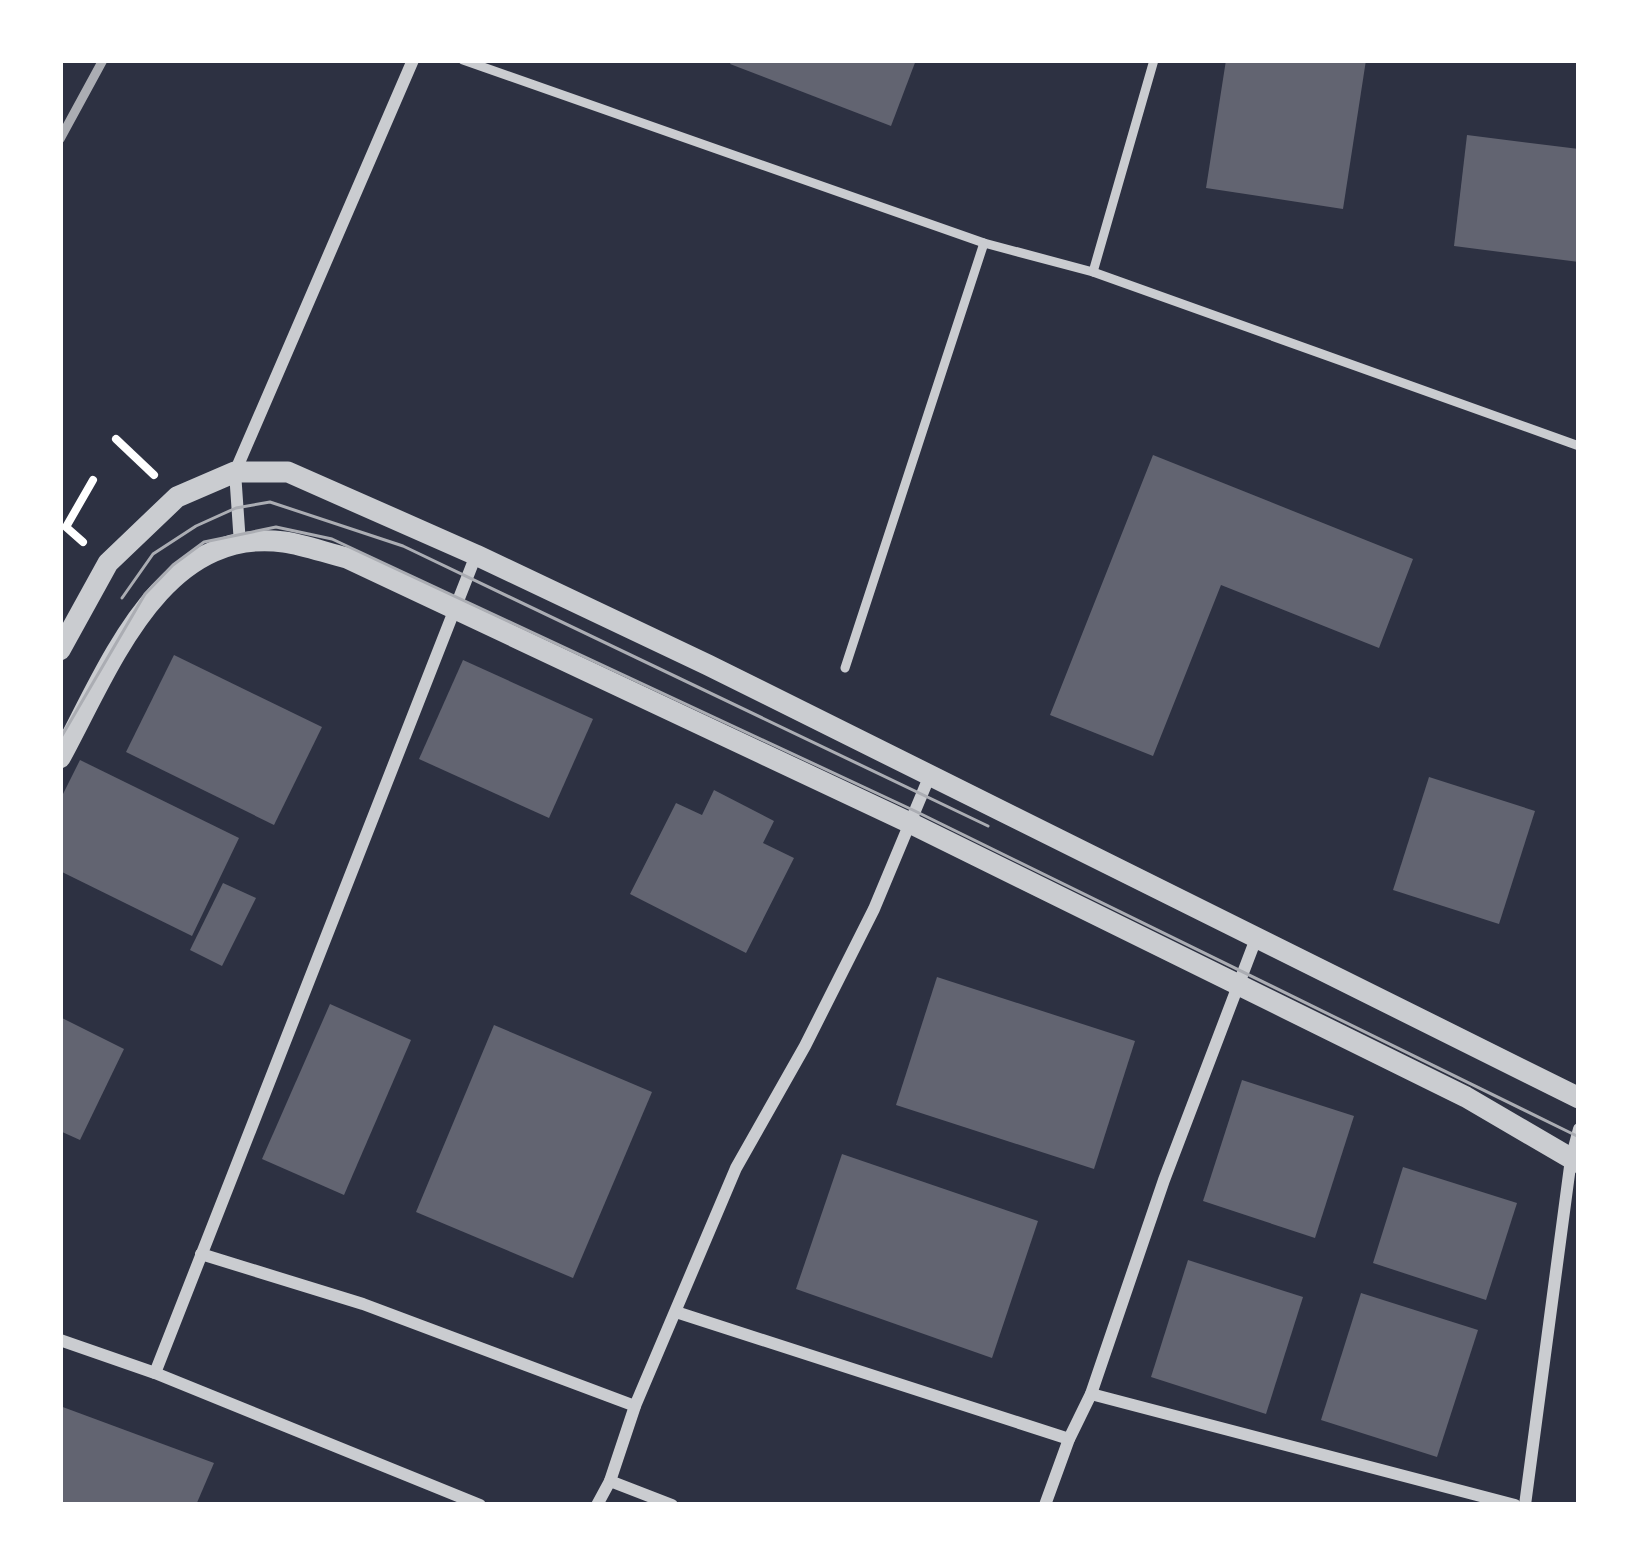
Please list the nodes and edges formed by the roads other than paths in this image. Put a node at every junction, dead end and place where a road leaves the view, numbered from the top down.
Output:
1 (413, 60) edge
2 (463, 60) edge
3 (1154, 60) edge
4 (984, 243) junction
5 (1093, 272) junction
6 (1579, 446) edge
7 (235, 472) junction
8 (240, 545) junction
9 (476, 555) junction
10 (452, 610) junction
11 (60, 650) edge
12 (845, 668) dead end
13 (60, 758) edge
14 (931, 774) junction
15 (910, 823) junction
16 (1257, 936) junction
17 (1237, 985) junction
18 (1579, 1098) edge
19 (1579, 1129) edge
20 (1575, 1161) edge
21 (201, 1254) junction
22 (676, 1312) junction
23 (60, 1340) edge
24 (155, 1373) junction
25 (1091, 1394) junction
26 (635, 1406) junction
27 (1069, 1439) junction
28 (610, 1481) junction
29 (480, 1505) edge
30 (597, 1505) edge
31 (672, 1505) edge
32 (1046, 1505) edge
33 (1515, 1505) edge
34 (1525, 1505) edge

1 - 7 street
2 - 4 lane
3 - 5 lane
4 - 5 lane
4 - 12 lane
5 - 6 lane
7 - 8 street
7 - 9 street
7 - 11 street
8 - 10 street
8 - 13 street
9 - 10 street
9 - 14 street
10 - 15 street
10 - 21 street
14 - 15 street
14 - 16 street
15 - 17 street
15 - 22 street
16 - 17 street
16 - 18 street
17 - 20 street
17 - 25 street
19 - 20 street
20 - 34 street
21 - 24 street
21 - 26 street
22 - 26 street
22 - 27 street
23 - 24 street
24 - 29 street
25 - 27 street
25 - 33 street
26 - 28 street
27 - 32 street
28 - 30 street
28 - 31 street

